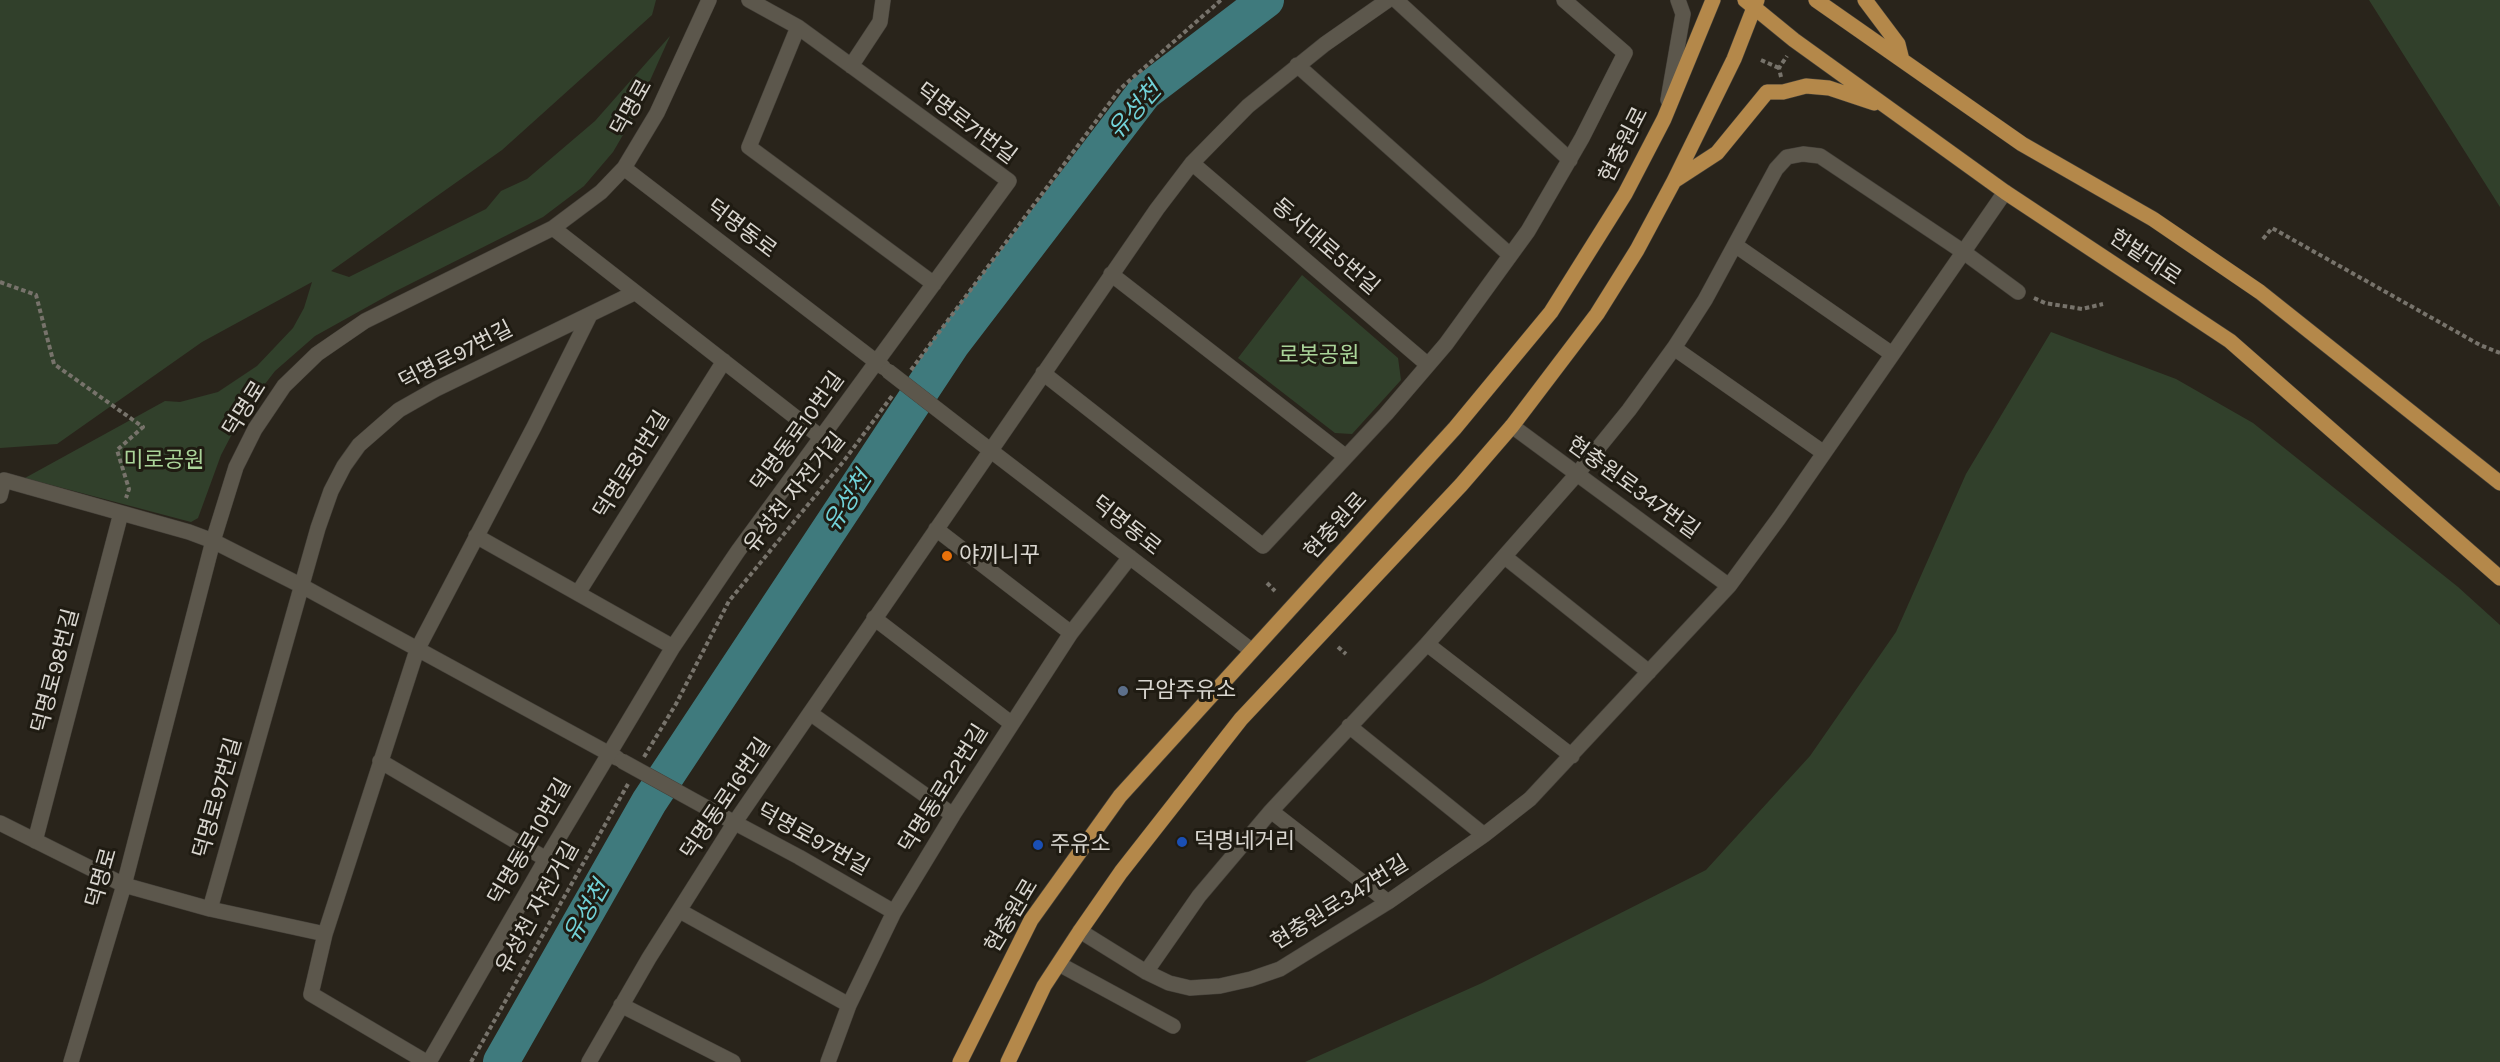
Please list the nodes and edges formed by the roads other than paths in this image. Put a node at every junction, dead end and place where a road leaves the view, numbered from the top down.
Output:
1 (709, 0) edge
2 (749, 0) edge
3 (883, 0) edge
4 (1388, 0) edge
5 (1396, 0) edge
6 (1564, 0) edge
7 (1678, 0) edge
8 (1713, 0) edge
9 (1816, 0) edge
10 (1865, 0) edge
11 (1752, 3) edge
12 (798, 27) junction
13 (1902, 60) junction
14 (1297, 65) junction
15 (851, 66) junction
16 (1886, 106) junction
17 (1664, 119) junction
18 (1570, 160) junction
19 (1192, 163) junction
20 (624, 168) junction
21 (1674, 181) junction
22 (2005, 192) junction
23 (553, 228) junction
24 (1736, 245) junction
25 (1965, 253) junction
26 (1510, 255) junction
27 (1111, 274) junction
28 (934, 284) junction
29 (2018, 292) road end
30 (634, 293) junction
31 (590, 315) junction
32 (1674, 348) junction
33 (1892, 354) junction
34 (724, 361) junction
35 (1428, 365) junction
36 (882, 366) junction
37 (1043, 373) junction
38 (1512, 426) junction
39 (822, 438) junction
40 (991, 450) junction
41 (1824, 453) junction
42 (1346, 457) junction
43 (1577, 474) junction
44 (2500, 483) edge
45 (0, 496) edge
46 (121, 513) junction
47 (936, 529) junction
48 (476, 536) junction
49 (213, 541) junction
50 (1130, 557) junction
51 (1505, 557) junction
52 (2500, 578) edge
53 (302, 586) junction
54 (1729, 586) junction
55 (578, 594) junction
56 (874, 618) junction
57 (1071, 633) junction
58 (1427, 644) junction
59 (673, 647) junction
60 (417, 650) junction
61 (1251, 651) junction
62 (1649, 672) junction
63 (810, 713) junction
64 (1012, 724) junction
65 (1349, 726) junction
66 (608, 753) junction
67 (1572, 756) junction
68 (380, 761) junction
69 (1271, 811) junction
70 (953, 815) junction
71 (735, 822) junction
72 (0, 823) edge
73 (1484, 835) junction
74 (35, 841) junction
75 (546, 858) junction
76 (124, 885) junction
77 (1388, 902) junction
78 (210, 909) junction
79 (680, 910) junction
80 (894, 912) junction
81 (1080, 931) junction
82 (325, 934) junction
83 (1059, 964) junction
84 (1146, 972) junction
85 (621, 1005) junction
86 (849, 1005) junction
87 (1173, 1026) dead end
88 (71, 1062) edge
89 (427, 1062) edge
90 (589, 1062) edge
91 (733, 1062) edge
92 (828, 1062) edge
93 (960, 1062) edge
94 (1008, 1062) edge

1 - 20 street, 덕명로
2 - 12 street, 덕명로71번길
3 - 15 street
4 - 14 street
5 - 18 street
6 - 18 street
7 - 17 street
8 - 17 main road, 현충원로
9 - 13 main road, 한밭대로
10 - 13 main road
11 - 16 main road, 한밭대로
11 - 21 main road
12 - 15 street, 덕명로71번길
12 - 28 street
13 - 44 main road, 한밭대로
14 - 19 street
14 - 26 street
15 - 28 street, 덕명로71번길
16 - 21 main road
16 - 22 main road, 한밭대로
17 - 61 main road, 현충원로
18 - 26 street
19 - 27 street
19 - 35 street, 동서대로5번길
20 - 23 street, 덕명로
20 - 36 street, 덕명동로
21 - 38 main road
22 - 25 street, 현충원로347번길
22 - 52 main road, 한밭대로
23 - 30 street
23 - 49 street, 덕명로
24 - 25 street
24 - 32 street
24 - 33 street
25 - 29 street
25 - 33 street, 현충원로347번길
26 - 35 street
27 - 37 street
27 - 42 street
28 - 36 street, 덕명로71번길
30 - 31 street, 덕명로97번길
30 - 34 street
31 - 48 street
31 - 53 street, 덕명로97번길
32 - 41 street
32 - 43 street
33 - 41 street, 현충원로347번길
34 - 39 street
34 - 55 street, 덕명로81번길
35 - 42 street
36 - 39 street, 덕명동로10번길
36 - 40 street, 덕명동로, bridge
37 - 40 street
37 - 42 street
38 - 43 street, 현충원로347번길
38 - 81 main road
39 - 59 street, 덕명동로10번길
40 - 47 street, 덕명동로16번길
40 - 50 street, 덕명동로
41 - 54 street, 현충원로347번길
43 - 51 street
43 - 54 street, 현충원로347번길
45 - 46 street
46 - 49 street
46 - 74 street, 덕명로98번길
47 - 56 street, 덕명동로16번길
47 - 57 street
48 - 55 street
48 - 60 street
49 - 53 street
49 - 76 street, 덕명로
50 - 57 street, 덕명동로22번길
50 - 61 street, 덕명동로
51 - 58 street
51 - 62 street
53 - 60 street
53 - 78 street, 덕명로97번길
54 - 62 street, 현충원로347번길
55 - 59 street
56 - 63 street, 덕명동로16번길
56 - 64 street
57 - 64 street, 덕명동로22번길
58 - 65 street
58 - 67 street
59 - 66 street, 덕명동로10번길
60 - 66 street
60 - 68 street
61 - 93 main road, 현충원로
62 - 67 street, 현충원로347번길
63 - 70 street
63 - 71 street, 덕명동로16번길
64 - 70 street, 덕명동로22번길
65 - 69 street
65 - 73 street
66 - 71 street, 덕명로97번길, bridge
66 - 75 street, 덕명동로10번길
67 - 73 street, 현충원로347번길
68 - 75 street
68 - 82 street
69 - 77 street
69 - 84 street
70 - 80 street, 덕명동로22번길
71 - 79 street, 덕명동로16번길
71 - 80 street, 덕명로97번길
72 - 74 street
73 - 77 street, 현충원로347번길
74 - 76 street
75 - 89 street, 덕명동로10번길
76 - 78 street
76 - 88 street, 덕명로
77 - 84 street, 현충원로347번길
78 - 82 street
79 - 85 street, 덕명동로16번길
79 - 86 street
80 - 86 street, 덕명동로22번길
81 - 83 main road
81 - 84 street, 현충원로347번길
82 - 89 street
83 - 87 street
83 - 94 main road
85 - 90 street, 덕명동로16번길
85 - 91 street
86 - 92 street, 덕명동로22번길

